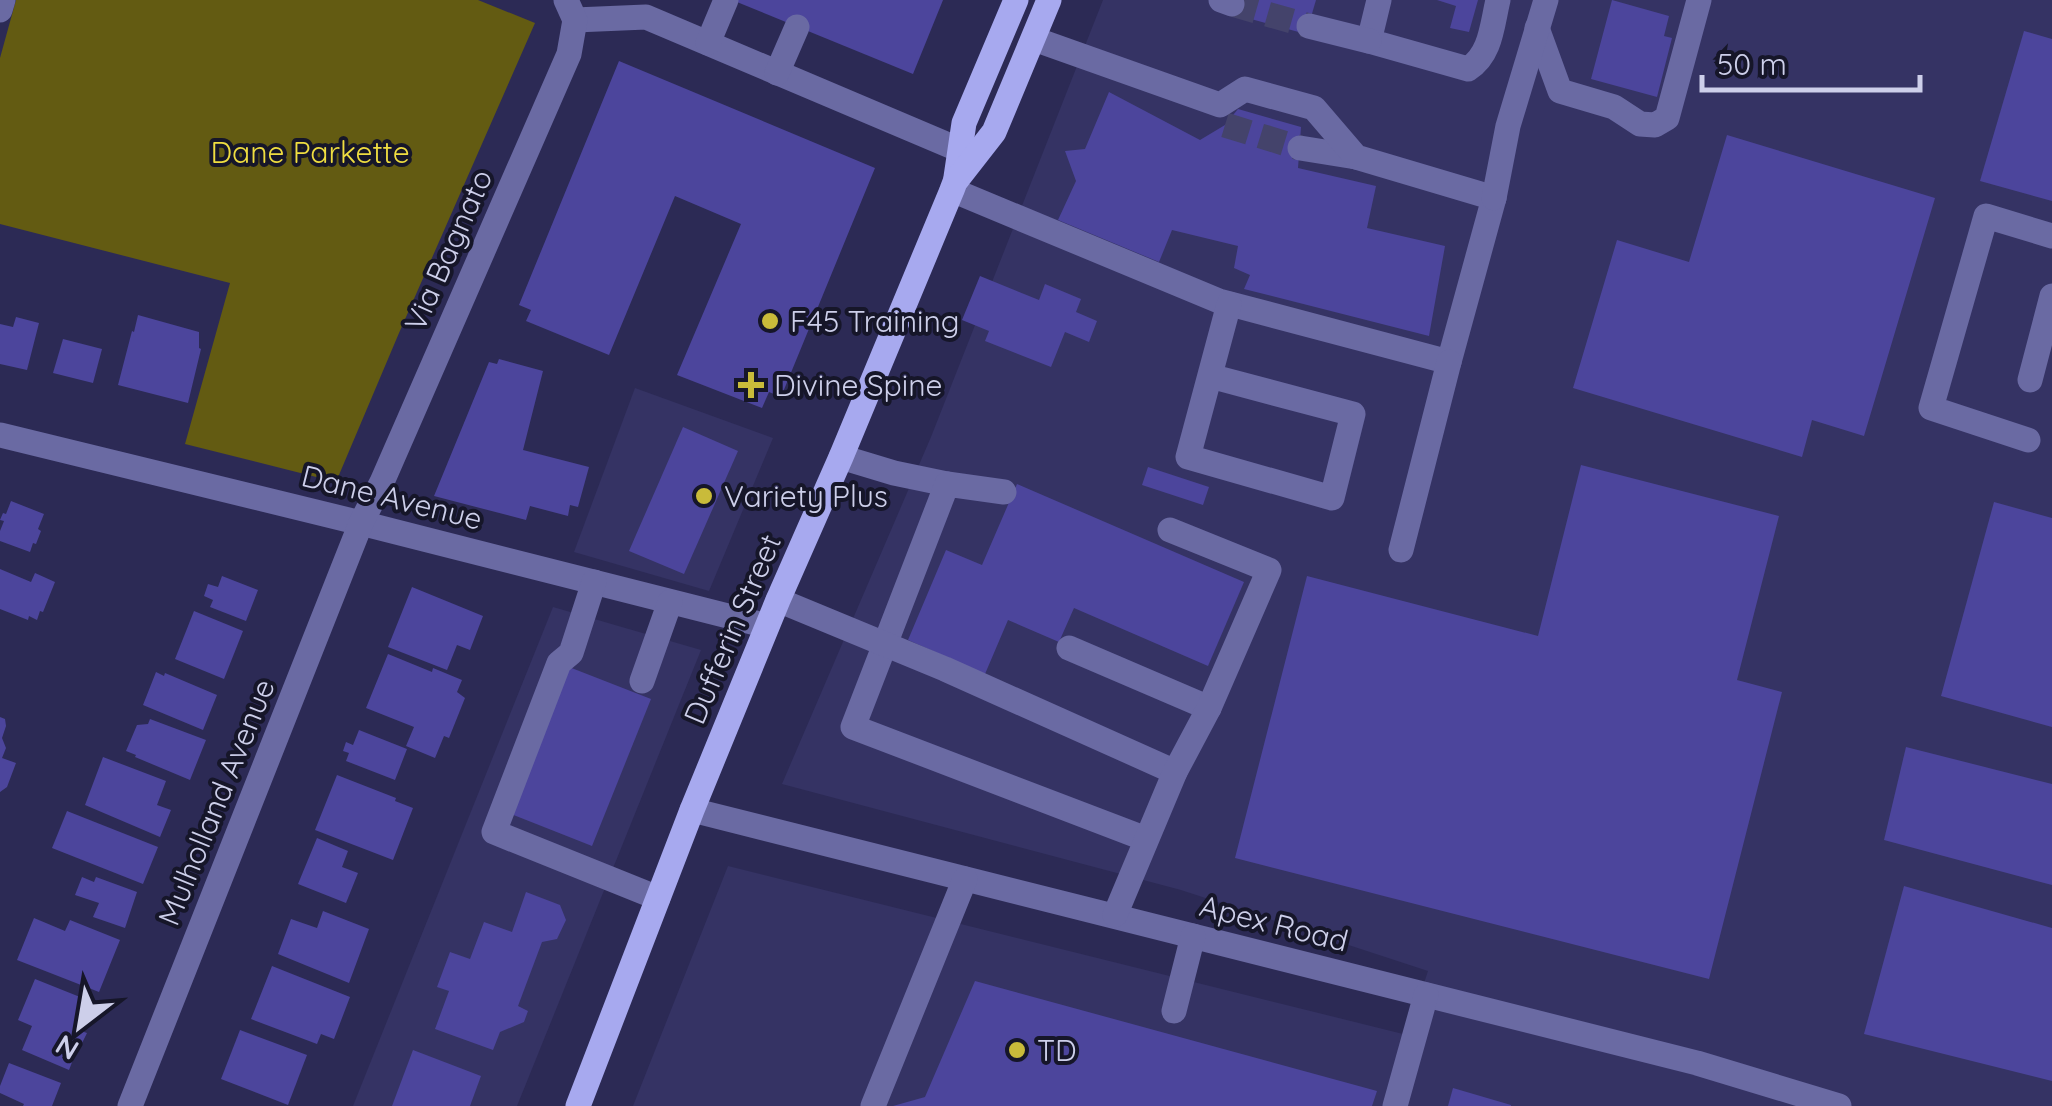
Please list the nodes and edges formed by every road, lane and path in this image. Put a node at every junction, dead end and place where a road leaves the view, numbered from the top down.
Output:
1 (3, 0) edge
2 (726, 0) edge
3 (1016, 0) edge
4 (1049, 0) edge
5 (1380, 0) edge
6 (1498, 0) edge
7 (1546, 0) edge
8 (0, 10) edge
9 (570, 10) edge
10 (1696, 11) edge
11 (1309, 26) tunnel mouth
12 (797, 27) dead end
13 (1538, 28) junction
14 (1034, 39) junction
15 (1369, 41) junction
16 (708, 44) junction
17 (777, 73) junction
18 (1300, 148) tunnel mouth
19 (960, 150) junction
20 (1356, 157) junction
21 (954, 186) junction
22 (1494, 198) junction
23 (2052, 236) edge
24 (2052, 296) edge
25 (1229, 304) junction
26 (1449, 362) junction
27 (1210, 376) junction
28 (2030, 380) dead end
29 (0, 435) edge
30 (2028, 440) dead end
31 (840, 457) junction
32 (948, 484) junction
33 (1004, 492) dead end
34 (361, 523) junction
35 (1170, 530) dead end
36 (1401, 550) dead end
37 (594, 582) junction
38 (778, 600) junction
39 (670, 602) junction
40 (767, 626) junction
41 (885, 644) junction
42 (1069, 648) dead end
43 (642, 681) dead end
44 (1208, 708) junction
45 (1175, 772) junction
46 (692, 810) junction
47 (1146, 839) junction
48 (966, 879) junction
49 (658, 898) junction
50 (1114, 916) junction
51 (1194, 936) junction
52 (1426, 995) junction
53 (1174, 1011) dead end
54 (130, 1106) edge
55 (578, 1106) edge
56 (873, 1106) edge
57 (1395, 1106) edge
58 (1839, 1106) edge

1 - 8 street
2 - 16 street
3 - 19 main road, Dufferin Street
4 - 14 main road, Dufferin Street
5 - 15 street
6 - 15 street
7 - 13 street
9 - 16 street
9 - 34 street, Via Bagnato
10 - 13 street
11 - 15 street
12 - 17 street
13 - 22 street
14 - 20 street
14 - 21 main road, Dufferin Street
16 - 17 street
17 - 19 street
18 - 20 street
19 - 21 main road, Dufferin Street
20 - 22 street
21 - 25 street
21 - 31 main road, Dufferin Street
22 - 26 street
23 - 30 street
24 - 28 street
25 - 26 street
25 - 27 street
26 - 36 street
27 - 27 street
29 - 34 street, Dane Avenue
31 - 32 street
31 - 38 main road, Dufferin Street
32 - 33 street
32 - 41 street
34 - 37 street, Dane Avenue
34 - 54 street, Mulholland Avenue
35 - 44 street
37 - 39 street, Dane Avenue
37 - 49 street
38 - 40 main road, Dufferin Street
38 - 41 street
39 - 40 street, Dane Avenue
39 - 43 street
40 - 46 main road, Dufferin Street
41 - 45 street
41 - 47 street
42 - 44 street
44 - 45 street
45 - 47 street
46 - 48 street, Apex Road
46 - 49 main road, Dufferin Street
47 - 50 street
48 - 50 street, Apex Road
48 - 56 street
49 - 55 main road, Dufferin Street
50 - 51 street, Apex Road
51 - 52 street, Apex Road
51 - 53 street
52 - 57 street
52 - 58 street, Apex Road

